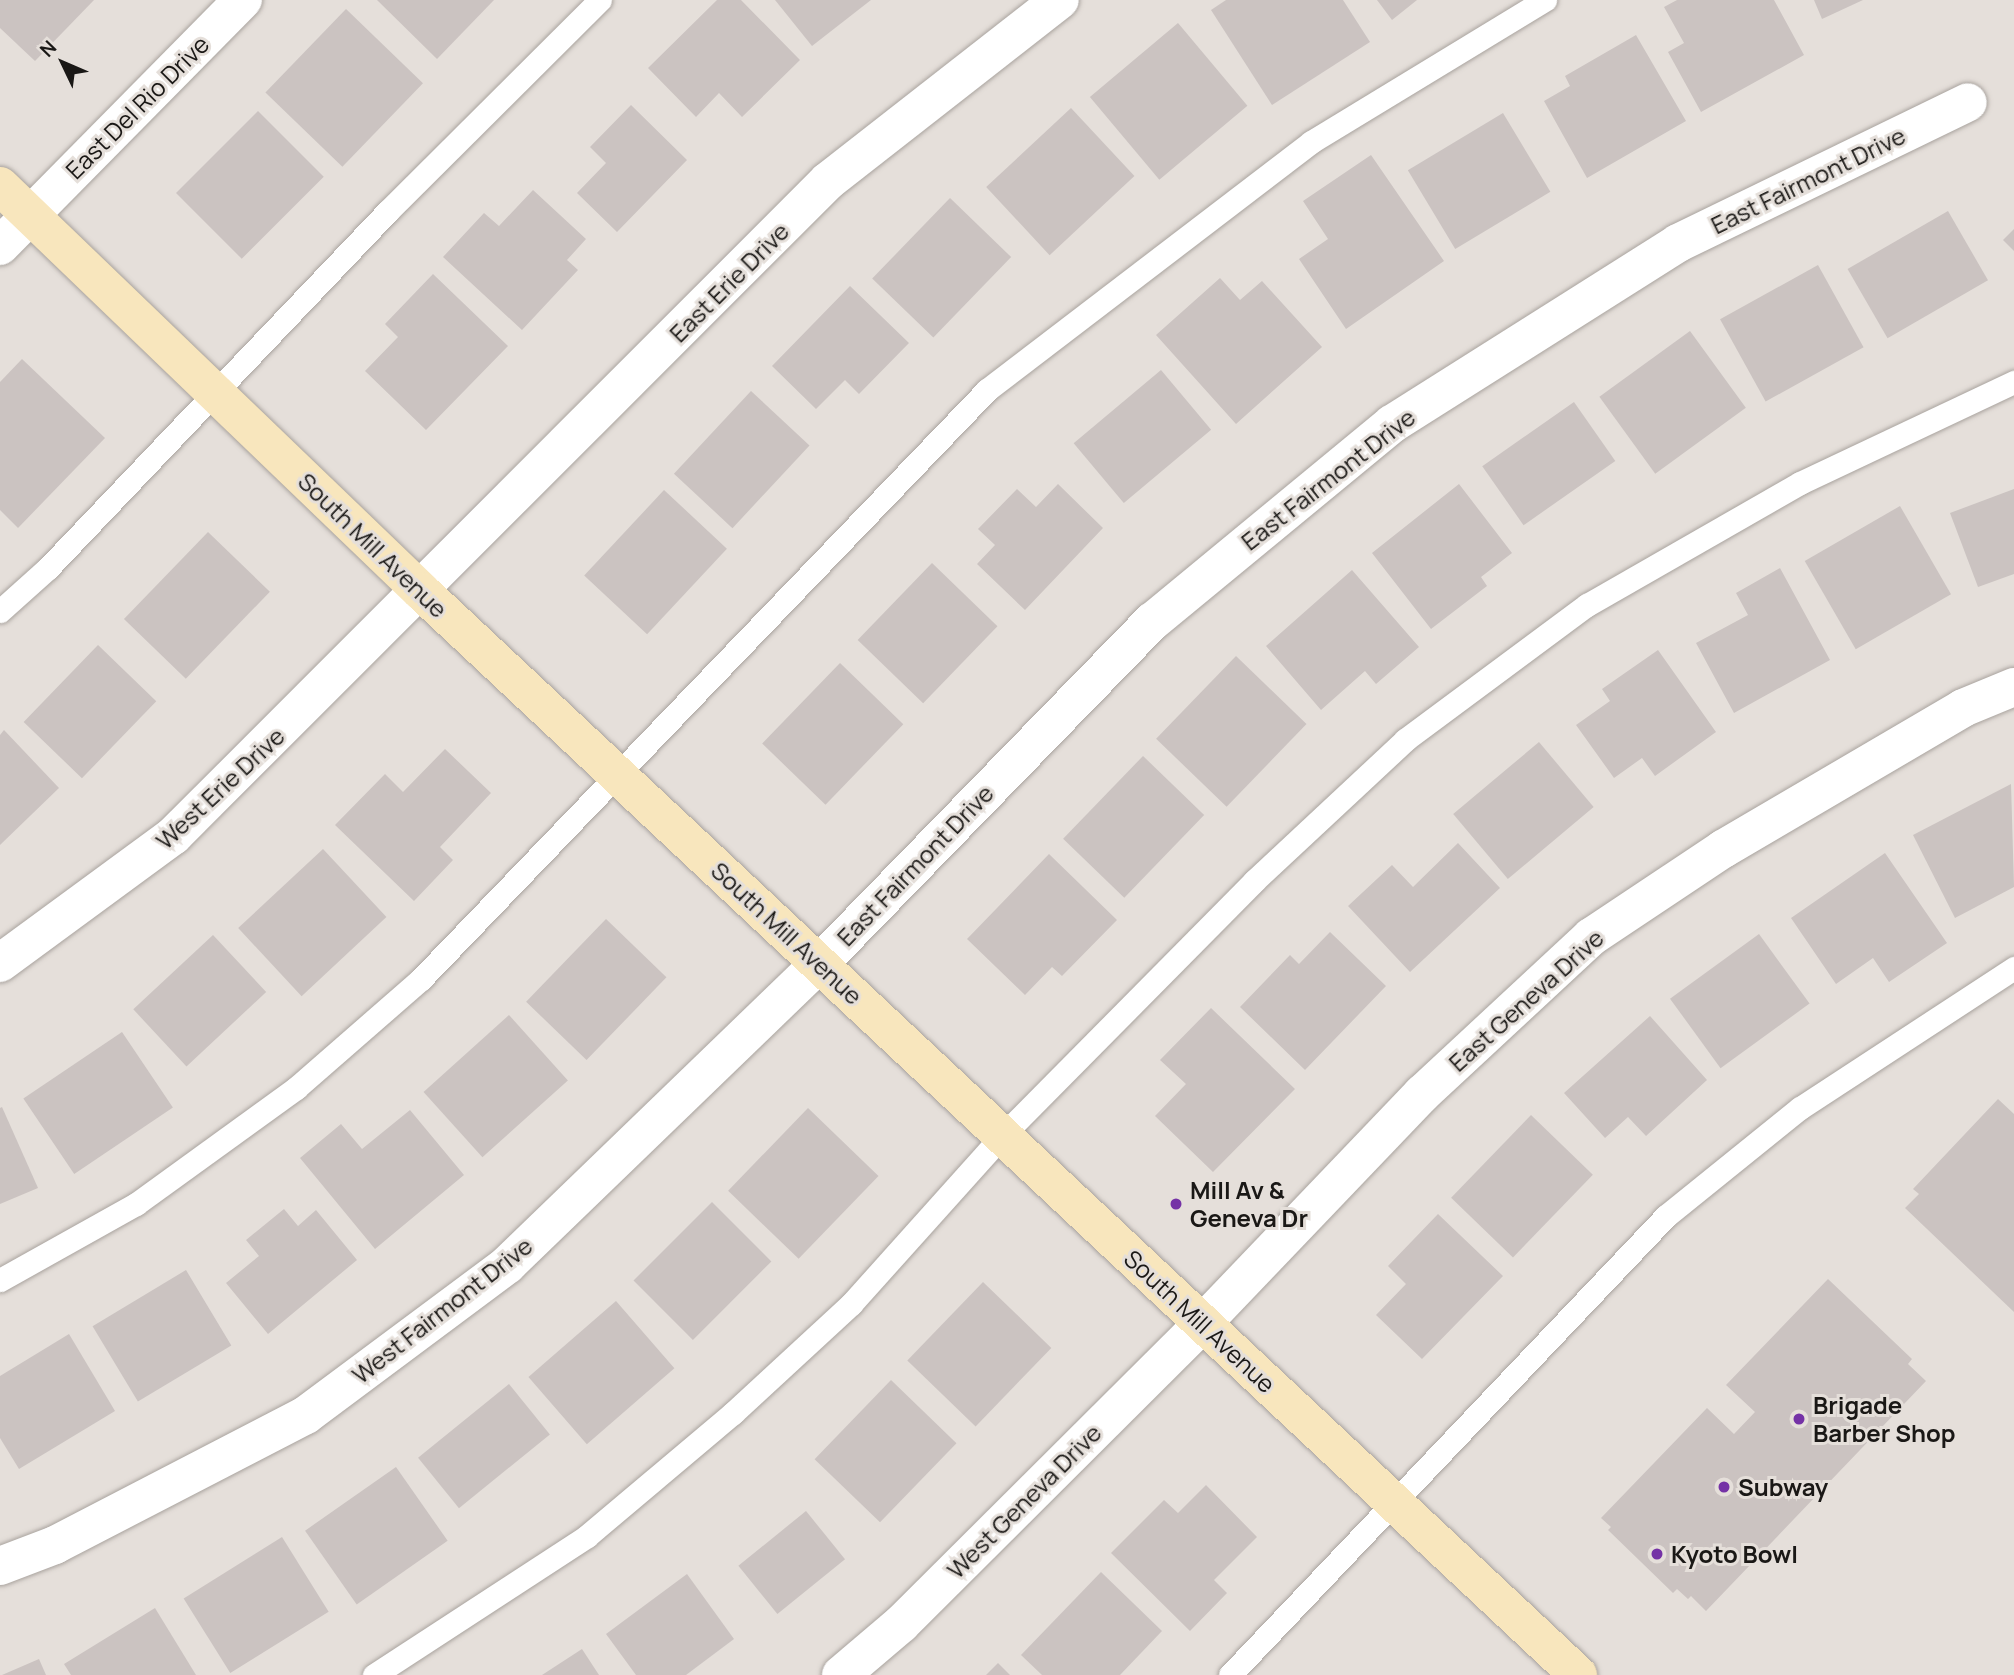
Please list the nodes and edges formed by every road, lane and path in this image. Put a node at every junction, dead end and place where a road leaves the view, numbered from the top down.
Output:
1 (243, 0) edge
2 (600, 0) edge
3 (1060, 0) edge
4 (1545, 0) edge
5 (1968, 102) dead end
6 (0, 186) edge
7 (31, 215) junction
8 (0, 246) edge
9 (2014, 382) edge
10 (216, 394) junction
11 (422, 592) junction
12 (0, 611) edge
13 (2014, 687) edge
14 (616, 774) junction
15 (0, 963) edge
16 (820, 963) junction
17 (2009, 977) edge
18 (1001, 1137) junction
19 (0, 1280) edge
20 (1203, 1323) junction
21 (1392, 1501) junction
22 (0, 1566) edge
23 (374, 1675) edge
24 (841, 1675) edge
25 (1230, 1675) edge
26 (1578, 1675) edge

1 - 7 street, East Del Rio Drive
2 - 10 lane
3 - 11 street, East Erie Drive
4 - 14 lane
5 - 16 street, East Fairmont Drive
6 - 7 main road, South Mill Avenue
7 - 8 street, East Del Rio Drive
7 - 10 main road, South Mill Avenue
9 - 18 lane
10 - 11 main road, South Mill Avenue
10 - 12 lane
11 - 14 main road, South Mill Avenue
11 - 15 street, West Erie Drive
13 - 20 street, East Geneva Drive
14 - 16 main road, South Mill Avenue
14 - 19 lane
16 - 18 main road, South Mill Avenue
16 - 22 street, West Fairmont Drive
17 - 21 lane
18 - 20 main road, South Mill Avenue
18 - 23 lane
20 - 21 main road, South Mill Avenue
20 - 24 street, West Geneva Drive
21 - 25 lane
21 - 26 main road, South Mill Avenue

